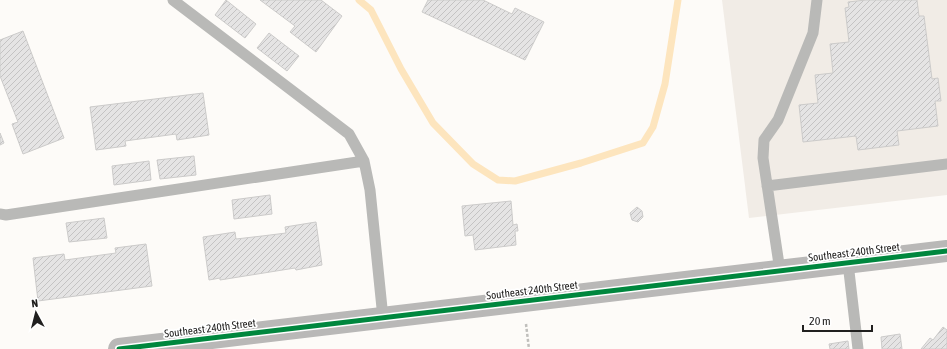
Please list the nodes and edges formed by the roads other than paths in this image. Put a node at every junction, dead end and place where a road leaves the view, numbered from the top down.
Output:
1 (173, 0) edge
2 (817, 0) edge
3 (364, 161) junction
4 (947, 164) edge
5 (767, 186) junction
6 (0, 214) edge
7 (947, 251) edge
8 (848, 263) junction
9 (780, 271) junction
10 (383, 318) junction
11 (119, 349) edge
12 (858, 349) edge

1 - 3 lane
2 - 5 lane
3 - 6 lane
3 - 10 lane
4 - 5 lane
5 - 9 lane
7 - 8 main road, Southeast 240th Street
8 - 9 main road, Southeast 240th Street
8 - 12 lane
9 - 10 main road, Southeast 240th Street
10 - 11 main road, Southeast 240th Street

